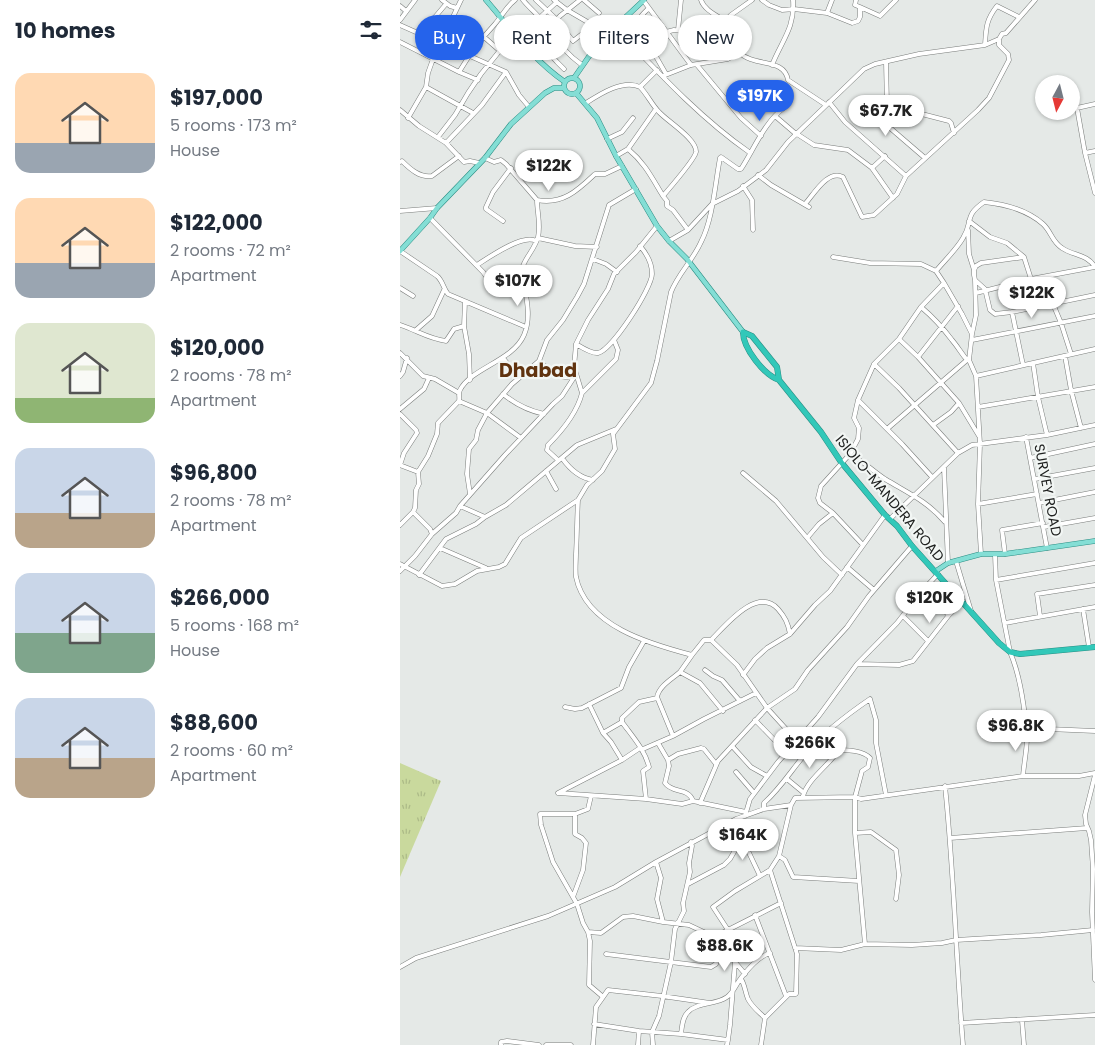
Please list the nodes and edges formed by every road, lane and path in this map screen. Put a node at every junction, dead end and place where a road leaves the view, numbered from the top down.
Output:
1 (415, 0) edge
2 (442, 0) edge
3 (461, 0) edge
4 (486, 0) edge
5 (515, 0) edge
6 (523, 0) edge
7 (536, 0) edge
8 (644, 0) edge
9 (681, 0) edge
10 (701, 0) edge
11 (752, 0) edge
12 (762, 0) edge
13 (793, 0) edge
14 (832, 0) edge
15 (856, 0) edge
16 (896, 0) edge
17 (1035, 0) edge
18 (556, 1) edge
19 (579, 1) edge
20 (446, 4) junction
21 (400, 6) edge
22 (860, 7) junction
23 (457, 8) junction
24 (649, 8) junction
25 (794, 9) junction
26 (567, 10) junction
27 (406, 11) junction
28 (547, 11) junction
29 (599, 13) dead end
30 (827, 13) junction
31 (437, 15) edge
32 (454, 15) edge
33 (499, 15) edge
34 (501, 15) edge
35 (537, 15) edge
36 (543, 15) edge
37 (551, 15) edge
38 (562, 15) edge
39 (628, 15) edge
40 (654, 15) edge
41 (680, 15) edge
42 (717, 15) edge
43 (733, 15) edge
44 (1020, 17) junction
45 (400, 20) edge
46 (494, 24) edge
47 (400, 25) edge
48 (678, 30) edge
49 (415, 32) edge
50 (668, 32) edge
51 (668, 35) edge
52 (484, 36) joint
53 (570, 37) edge
54 (999, 39) junction
55 (400, 42) edge
56 (494, 45) edge
57 (985, 45) junction
58 (415, 50) edge
59 (570, 55) edge
60 (494, 58) edge
61 (433, 60) edge
62 (435, 60) edge
63 (466, 60) edge
64 (480, 60) edge
65 (539, 60) edge
66 (555, 60) edge
67 (586, 60) edge
68 (647, 60) edge
69 (715, 60) edge
70 (749, 60) edge
71 (886, 62) junction
72 (490, 64) junction
73 (582, 65) junction
74 (691, 65) junction
75 (697, 65) junction
76 (772, 65) junction
77 (564, 69) dead end
78 (657, 70) junction
79 (459, 72) junction
80 (506, 72) junction
81 (664, 75) junction
82 (574, 78) junction
83 (478, 80) junction
84 (564, 85) junction
85 (426, 87) junction
86 (640, 87) junction
87 (576, 93) junction
88 (586, 102) junction
89 (828, 104) junction
90 (1095, 104) edge
91 (887, 105) junction
92 (461, 107) junction
93 (529, 107) junction
94 (785, 107) dead end
95 (656, 109) junction
96 (400, 110) edge
97 (473, 113) junction
98 (775, 116) junction
99 (408, 118) junction
100 (633, 118) dead end
101 (954, 133) junction
102 (796, 134) junction
103 (761, 136) junction
104 (438, 137) junction
105 (607, 139) junction
106 (446, 143) junction
107 (628, 149) junction
108 (1095, 151) edge
109 (749, 152) junction
110 (1085, 153) junction
111 (459, 156) junction
112 (616, 156) junction
113 (885, 156) junction
114 (485, 158) junction
115 (925, 158) junction
116 (401, 160) edge
117 (479, 163) junction
118 (622, 166) junction
119 (511, 168) junction
120 (872, 168) junction
121 (758, 176) junction
122 (906, 176) junction
123 (743, 186) junction
124 (636, 189) junction
125 (1095, 191) edge
126 (663, 196) junction
127 (892, 198) junction
128 (537, 200) junction
129 (712, 204) junction
130 (437, 208) junction
131 (400, 210) edge
132 (430, 218) junction
133 (503, 220) dead end
134 (968, 221) junction
135 (657, 226) junction
136 (968, 228) junction
137 (688, 230) junction
138 (753, 230) dead end
139 (537, 239) junction
140 (668, 241) junction
141 (640, 246) junction
142 (597, 247) junction
143 (400, 251) edge
144 (832, 257) dead end
145 (1024, 257) junction
146 (593, 259) junction
147 (689, 262) junction
148 (476, 265) junction
149 (974, 270) junction
150 (936, 271) junction
151 (617, 272) junction
152 (1031, 279) junction
153 (976, 280) junction
154 (1025, 281) junction
155 (944, 283) junction
156 (400, 288) edge
157 (985, 289) junction
158 (444, 290) junction
159 (525, 292) junction
160 (976, 293) junction
161 (1095, 295) edge
162 (413, 296) dead end
163 (465, 302) junction
164 (1053, 304) junction
165 (958, 306) junction
166 (921, 307) junction
167 (1032, 308) junction
168 (1012, 312) junction
169 (1095, 316) edge
170 (1061, 323) junction
171 (400, 325) edge
172 (464, 326) junction
173 (526, 326) junction
174 (942, 328) junction
175 (416, 330) junction
176 (1016, 331) junction
177 (743, 332) junction
178 (972, 334) junction
179 (899, 339) junction
180 (614, 340) junction
181 (972, 340) junction
182 (576, 344) junction
183 (1095, 350) edge
184 (400, 353) edge
185 (1071, 354) junction
186 (1066, 356) junction
187 (918, 357) junction
188 (407, 358) junction
189 (503, 358) junction
190 (968, 360) junction
191 (539, 361) junction
192 (874, 364) junction
193 (1033, 364) junction
194 (1023, 366) junction
195 (574, 368) junction
196 (400, 376) edge
197 (976, 376) junction
198 (573, 377) junction
199 (429, 378) junction
200 (519, 378) junction
201 (470, 380) junction
202 (780, 380) junction
203 (940, 382) junction
204 (1095, 387) edge
205 (1071, 390) junction
206 (459, 393) junction
207 (582, 393) junction
208 (503, 394) junction
209 (1038, 397) junction
210 (858, 400) junction
211 (459, 401) junction
212 (959, 403) junction
213 (914, 405) junction
214 (978, 407) junction
215 (400, 409) edge
216 (487, 413) junction
217 (400, 414) edge
218 (544, 414) junction
219 (1095, 425) edge
220 (933, 426) junction
221 (1081, 428) junction
222 (616, 429) junction
223 (888, 429) junction
224 (1047, 435) junction
225 (1026, 437) junction
226 (520, 438) junction
227 (980, 438) junction
228 (980, 444) junction
229 (1095, 444) edge
230 (958, 453) junction
231 (850, 454) junction
232 (1030, 458) junction
233 (560, 459) junction
234 (841, 462) junction
235 (400, 465) edge
236 (944, 468) junction
237 (1095, 468) edge
238 (546, 471) junction
239 (418, 472) junction
240 (743, 473) dead end
241 (932, 477) junction
242 (1034, 479) junction
243 (593, 480) junction
244 (556, 489) dead end
245 (1095, 492) edge
246 (470, 494) junction
247 (1038, 494) junction
248 (914, 495) junction
249 (578, 500) junction
250 (1039, 503) junction
251 (978, 504) junction
252 (460, 506) junction
253 (413, 512) junction
254 (833, 513) junction
255 (888, 517) junction
256 (485, 518) junction
257 (1095, 518) edge
258 (945, 522) junction
259 (400, 525) edge
260 (1043, 525) junction
261 (432, 534) junction
262 (808, 537) junction
263 (1095, 541) edge
264 (863, 545) junction
265 (912, 546) junction
266 (440, 548) junction
267 (1047, 548) junction
268 (981, 554) junction
269 (995, 554) junction
270 (1005, 554) junction
271 (956, 561) junction
272 (948, 563) junction
273 (1095, 563) edge
274 (402, 566) edge
275 (847, 567) junction
276 (486, 568) junction
277 (400, 571) edge
278 (937, 572) junction
279 (419, 575) junction
280 (842, 575) junction
281 (996, 580) junction
282 (1095, 585) edge
283 (874, 590) junction
284 (922, 591) junction
285 (963, 601) junction
286 (1095, 606) edge
287 (1084, 609) junction
288 (972, 612) junction
289 (950, 615) junction
290 (902, 616) junction
291 (1040, 616) junction
292 (1005, 623) junction
293 (790, 634) junction
294 (711, 640) junction
295 (644, 641) junction
296 (928, 641) junction
297 (1092, 647) edge
298 (1010, 652) junction
299 (692, 655) junction
300 (857, 664) junction
301 (705, 670) dead end
302 (680, 672) junction
303 (743, 675) junction
304 (756, 693) junction
305 (657, 698) junction
306 (740, 702) junction
307 (589, 704) junction
308 (565, 707) dead end
309 (767, 708) junction
310 (723, 711) junction
311 (755, 720) junction
312 (622, 722) junction
313 (1025, 728) junction
314 (1095, 731) edge
315 (603, 733) junction
316 (673, 736) junction
317 (819, 739) junction
318 (797, 741) junction
319 (658, 743) junction
320 (732, 746) junction
321 (640, 748) junction
322 (838, 752) junction
323 (787, 753) junction
324 (622, 760) junction
325 (668, 760) junction
326 (716, 764) junction
327 (736, 772) dead end
328 (1095, 774) edge
329 (767, 776) junction
330 (1023, 776) junction
331 (787, 778) junction
332 (944, 786) junction
333 (754, 793) junction
334 (804, 795) junction
335 (886, 795) junction
336 (591, 796) junction
337 (854, 797) junction
338 (646, 798) junction
339 (692, 802) junction
340 (700, 803) junction
341 (791, 806) junction
342 (764, 810) junction
343 (575, 814) junction
344 (745, 814) junction
345 (736, 819) junction
346 (1087, 828) junction
347 (856, 833) junction
348 (742, 838) junction
349 (950, 838) junction
350 (692, 842) junction
351 (779, 856) junction
352 (656, 862) junction
353 (770, 870) junction
354 (760, 876) junction
355 (859, 882) junction
356 (688, 884) junction
357 (573, 897) junction
358 (896, 898) dead end
359 (781, 903) junction
360 (577, 904) junction
361 (755, 915) junction
362 (663, 922) junction
363 (678, 924) junction
364 (728, 930) junction
365 (1093, 930) junction
366 (588, 932) junction
367 (722, 933) junction
368 (956, 940) junction
369 (865, 944) junction
370 (795, 948) junction
371 (770, 953) junction
372 (606, 954) dead end
373 (671, 962) junction
374 (735, 962) junction
375 (400, 967) edge
376 (745, 974) junction
377 (740, 979) junction
378 (1095, 980) edge
379 (734, 990) junction
380 (602, 996) junction
381 (662, 996) junction
382 (786, 996) junction
383 (713, 1003) junction
384 (1095, 1015) edge
385 (765, 1018) junction
386 (1022, 1020) junction
387 (961, 1023) junction
388 (594, 1024) junction
389 (639, 1031) junction
390 (652, 1032) junction
391 (681, 1034) junction
392 (728, 1040) junction
393 (501, 1045) edge
394 (539, 1045) edge
395 (546, 1045) edge
396 (571, 1045) edge
397 (593, 1045) edge
398 (638, 1045) edge
399 (653, 1045) edge
400 (727, 1045) edge
401 (761, 1045) edge
402 (963, 1045) edge
403 (1024, 1045) edge

1 - 27 street
2 - 20 street
3 - 23 street
4 - 33 main road
5 - 34 street
6 - 35 street
7 - 28 street
8 - 24 street
8 - 39 main road
9 - 41 street
10 - 42 street
11 - 43 street
12 - 25 street
13 - 25 street
14 - 30 street
15 - 22 street
16 - 22 street
17 - 44 street
18 - 26 street
18 - 28 street
19 - 26 street
19 - 29 street
20 - 23 street
20 - 31 street
21 - 27 street
22 - 30 street
23 - 32 street
24 - 40 street
24 - 81 street
25 - 30 street
25 - 76 street
26 - 38 street
26 - 53 street
27 - 45 street
28 - 36 street
28 - 37 street
44 - 54 street
44 - 57 street
46 - 52 street
47 - 49 street
48 - 50 street
51 - 74 street
52 - 56 street
54 - 57 street
54 - 101 street
55 - 58 street
57 - 71 street
59 - 73 street
60 - 72 street
61 - 85 street
62 - 79 street
63 - 79 street
64 - 72 street
65 - 84 main road
66 - 77 street
67 - 73 main road
68 - 78 street
69 - 75 street
70 - 76 street
71 - 89 street
71 - 91 street
72 - 80 street
72 - 83 street
73 - 82 main road
74 - 75 street
74 - 81 street
75 - 103 street
76 - 89 street
78 - 81 street
78 - 86 street
79 - 83 street
80 - 93 street
80 - 97 street
81 - 109 street
82 - 84 main road
82 - 87 main road
83 - 92 street
84 - 87 main road
84 - 93 main road
85 - 92 street
85 - 99 street
86 - 88 street
86 - 95 street
87 - 88 main road
88 - 105 main road
89 - 102 street
89 - 113 street
90 - 110 street
91 - 101 street
91 - 115 street
92 - 97 street
92 - 104 street
93 - 114 main road
94 - 98 street
95 - 107 street
95 - 126 street
96 - 99 street
97 - 106 street
98 - 102 street
98 - 103 street
99 - 104 street
100 - 105 street
101 - 115 street
102 - 120 street
102 - 121 street
103 - 109 street
104 - 106 street
105 - 112 main road
106 - 111 street
107 - 112 street
107 - 126 street
108 - 110 street
109 - 129 street
110 - 125 street
111 - 116 street
111 - 117 street
112 - 118 main road
113 - 120 street
113 - 122 street
114 - 117 main road
114 - 119 street
115 - 122 street
117 - 130 main road
118 - 124 main road
118 - 128 street
119 - 128 street
119 - 133 street
120 - 127 street
121 - 123 street
121 - 127 street
122 - 127 street
123 - 129 street
123 - 138 street
124 - 135 main road
124 - 142 street
126 - 137 street
128 - 139 street
129 - 137 street
129 - 147 street
130 - 131 street
130 - 132 main road
132 - 143 main road
132 - 148 street
134 - 136 street
134 - 145 street
134 - 152 street
135 - 140 main road
135 - 141 street
136 - 149 street
136 - 150 street
137 - 140 street
139 - 142 street
139 - 148 street
139 - 159 street
140 - 147 main road
141 - 151 street
141 - 180 street
142 - 146 street
143 - 158 street
144 - 150 street
145 - 149 street
145 - 152 street
146 - 151 street
146 - 191 street
147 - 177 main road
147 - 222 street
148 - 159 street
149 - 153 street
150 - 155 street
151 - 182 street
152 - 154 street
153 - 157 street
153 - 160 street
154 - 157 street
154 - 167 street
155 - 165 street
155 - 166 street
156 - 162 street
157 - 160 street
157 - 168 street
158 - 163 street
158 - 175 street
159 - 173 street
160 - 178 street
161 - 164 street
163 - 172 street
163 - 173 street
164 - 167 street
164 - 170 street
165 - 174 street
165 - 178 street
166 - 174 street
166 - 179 street
167 - 168 street
168 - 176 street
169 - 170 street
170 - 176 street
170 - 185 street
171 - 175 street
172 - 175 street
172 - 201 street
173 - 189 street
174 - 187 street
174 - 190 street
176 - 181 street
176 - 194 street
177 - 202 highway
177 - 202 highway
178 - 181 street
179 - 187 street
179 - 192 street
180 - 182 street
180 - 207 street
181 - 190 street
182 - 195 street
183 - 185 street
184 - 188 street
185 - 186 street
186 - 193 street
186 - 205 street
187 - 203 street
188 - 196 street
188 - 199 street
189 - 200 street
189 - 201 street
190 - 197 street
190 - 203 street
191 - 198 street
191 - 200 street
192 - 210 street
192 - 213 street
193 - 194 street
193 - 209 street
194 - 197 street
195 - 198 street
195 - 207 street
197 - 214 street
198 - 218 street
199 - 206 street
199 - 215 street
200 - 208 street
201 - 206 street
202 - 234 highway, ISIOLO-MANDERA ROAD
203 - 212 street
203 - 213 street
204 - 205 street
205 - 209 street
205 - 221 street
206 - 211 street
207 - 233 street
208 - 216 street
208 - 218 street
209 - 214 street
209 - 224 street
210 - 223 street
210 - 231 street
211 - 216 street
211 - 239 street
212 - 220 street
212 - 227 street
213 - 220 street
213 - 223 street
214 - 227 street
216 - 226 street
216 - 246 street
217 - 235 street
218 - 226 street
219 - 221 street
220 - 230 street
221 - 224 street
222 - 233 street
222 - 243 street
223 - 241 street
224 - 225 street
225 - 228 street
225 - 232 street, SURVEY ROAD
226 - 246 street
227 - 228 street
228 - 230 street
228 - 251 street
229 - 232 street
230 - 236 street
231 - 234 street
231 - 248 street
232 - 242 street, SURVEY ROAD
233 - 238 street
233 - 243 street
234 - 254 street
234 - 255 highway, ISIOLO-MANDERA ROAD
235 - 239 street
236 - 241 street
236 - 258 street
237 - 242 street
238 - 244 street
238 - 256 street
239 - 253 street
240 - 262 street
241 - 248 street
242 - 247 street, SURVEY ROAD
243 - 249 street
245 - 250 street
246 - 252 street
247 - 250 street, SURVEY ROAD
247 - 251 street
248 - 255 street
248 - 258 street
249 - 276 street
249 - 295 street
250 - 260 street, SURVEY ROAD
251 - 268 street
252 - 256 street
252 - 261 street
253 - 259 street
253 - 261 street
254 - 262 street
254 - 264 street
255 - 264 street
255 - 265 highway, ISIOLO-MANDERA ROAD
256 - 266 street
257 - 260 street
258 - 272 street
260 - 267 street, SURVEY ROAD
260 - 270 street
261 - 274 street
262 - 280 street
263 - 267 main road
264 - 275 street
265 - 278 highway, ISIOLO-MANDERA ROAD
265 - 283 street
266 - 276 street
266 - 279 street
267 - 270 main road
268 - 269 main road
268 - 271 main road
269 - 270 main road
269 - 281 street
271 - 272 main road
271 - 288 street
272 - 278 main road
273 - 281 street
274 - 277 street
274 - 279 street
275 - 280 street
275 - 283 street
276 - 279 street
278 - 284 street
278 - 285 highway, ISIOLO-MANDERA ROAD
280 - 293 street
281 - 292 street
282 - 291 street
283 - 309 street
284 - 289 street
284 - 290 street
285 - 288 highway, ISIOLO-MANDERA ROAD
285 - 289 street
286 - 287 street
287 - 291 street
287 - 297 street
288 - 298 highway, ISIOLO-MANDERA ROAD
289 - 296 street
290 - 296 street
290 - 300 street
291 - 292 street
292 - 298 street
293 - 294 street
293 - 303 street
294 - 299 street
294 - 303 street
295 - 299 street
295 - 307 street
296 - 300 street
297 - 298 highway
298 - 313 street
299 - 302 street
300 - 318 street
301 - 306 street
302 - 305 street
302 - 310 street
303 - 304 street
304 - 306 street
304 - 309 street
305 - 312 street
305 - 316 street
306 - 310 street
307 - 308 street
307 - 315 street
309 - 311 street
309 - 318 street
310 - 316 street
311 - 320 street
311 - 323 street
312 - 315 street
312 - 321 street
313 - 314 street
313 - 330 street
315 - 324 street
316 - 319 street
317 - 322 street
317 - 331 street
317 - 335 street
318 - 323 street
319 - 321 street
319 - 325 street
320 - 326 street
320 - 329 street
321 - 324 street
321 - 338 street
322 - 334 street
322 - 337 street
323 - 329 street
324 - 336 street
325 - 326 street
325 - 339 street
326 - 340 street
327 - 333 street
328 - 330 street
328 - 346 street
329 - 333 street
330 - 332 street
331 - 334 street
331 - 342 street
332 - 335 street
332 - 349 street
333 - 344 street
334 - 337 street
334 - 341 street
335 - 337 street
336 - 338 street
336 - 343 street
337 - 347 street
338 - 339 street
339 - 340 street
340 - 344 street
341 - 342 street
341 - 351 street
342 - 344 street
343 - 357 street
343 - 357 street
344 - 345 street
345 - 348 street
345 - 350 street
346 - 349 street
346 - 365 street
347 - 355 street
347 - 358 street
348 - 354 street
348 - 356 street
349 - 368 street
350 - 352 street
350 - 356 street
351 - 353 street
351 - 355 street
352 - 360 street
352 - 362 street
353 - 354 street
353 - 359 street
354 - 364 street
355 - 369 street
356 - 363 street
357 - 360 street
359 - 361 street
359 - 370 street
360 - 366 street
360 - 375 street
361 - 364 street
361 - 371 street
362 - 363 street
362 - 366 street
363 - 367 street
363 - 373 street
364 - 367 street
364 - 374 street
365 - 368 street
365 - 378 street
366 - 380 street
367 - 373 street
368 - 369 street
368 - 387 street
369 - 370 street
370 - 382 street
371 - 376 street
371 - 382 street
372 - 373 street
373 - 381 street
374 - 376 street
374 - 379 street
376 - 377 street
377 - 379 street
377 - 385 street
379 - 383 street
379 - 392 street
380 - 381 street
380 - 388 street
381 - 383 street
381 - 390 street
382 - 385 street
383 - 391 street
384 - 386 street
385 - 401 street
386 - 387 street
386 - 403 street
387 - 402 street
388 - 389 street
388 - 397 street
389 - 390 street
389 - 398 street
390 - 391 street
390 - 399 street
391 - 392 street
392 - 400 street
393 - 394 street
395 - 396 street

